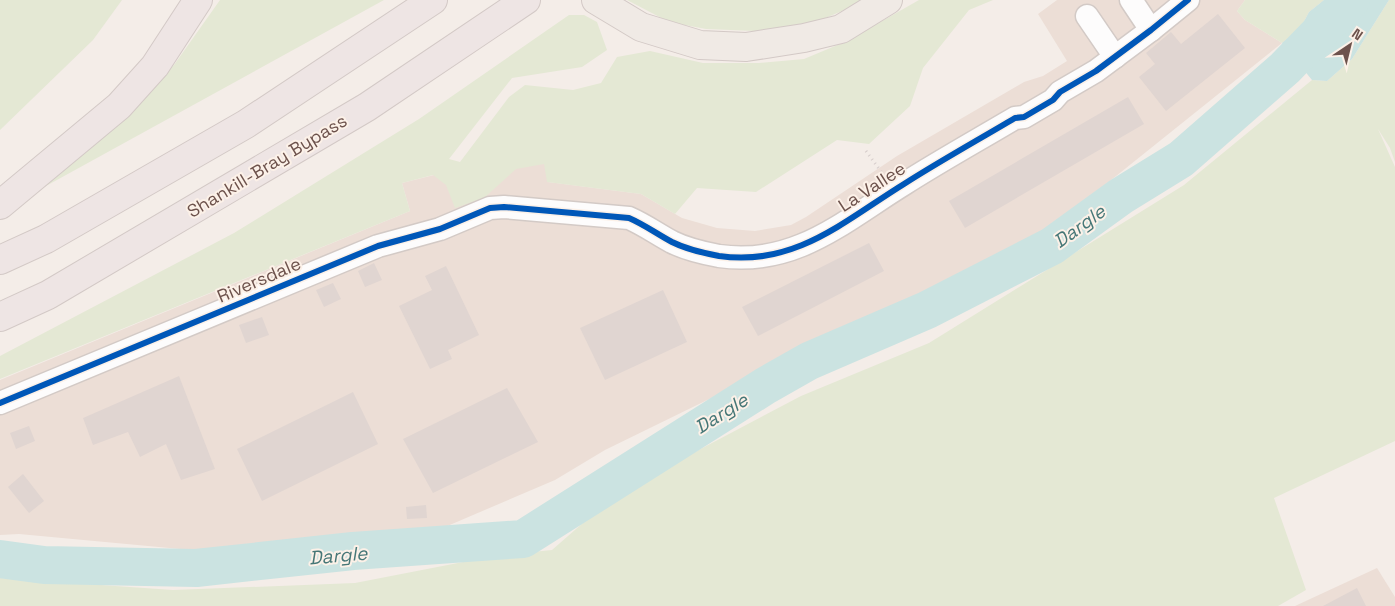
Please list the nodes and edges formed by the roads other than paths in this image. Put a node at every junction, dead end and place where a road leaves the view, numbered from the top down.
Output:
1 (198, 0) edge
2 (433, 0) edge
3 (526, 0) edge
4 (596, 0) edge
5 (888, 0) edge
6 (1131, 0) edge
7 (1188, 0) edge
8 (1087, 16) dead end
9 (1151, 30) junction
10 (1116, 57) junction
11 (0, 205) edge
12 (535, 210) joint
13 (0, 260) edge
14 (0, 317) edge
15 (0, 403) edge

1 - 11 highway
2 - 13 highway
3 - 14 highway, Shankill-Bray Bypass
4 - 5 main road
6 - 9 street
7 - 9 street, La Vallee
8 - 10 street
9 - 10 street, La Vallee
10 - 12 street, La Vallee
12 - 15 street, Riversdale

